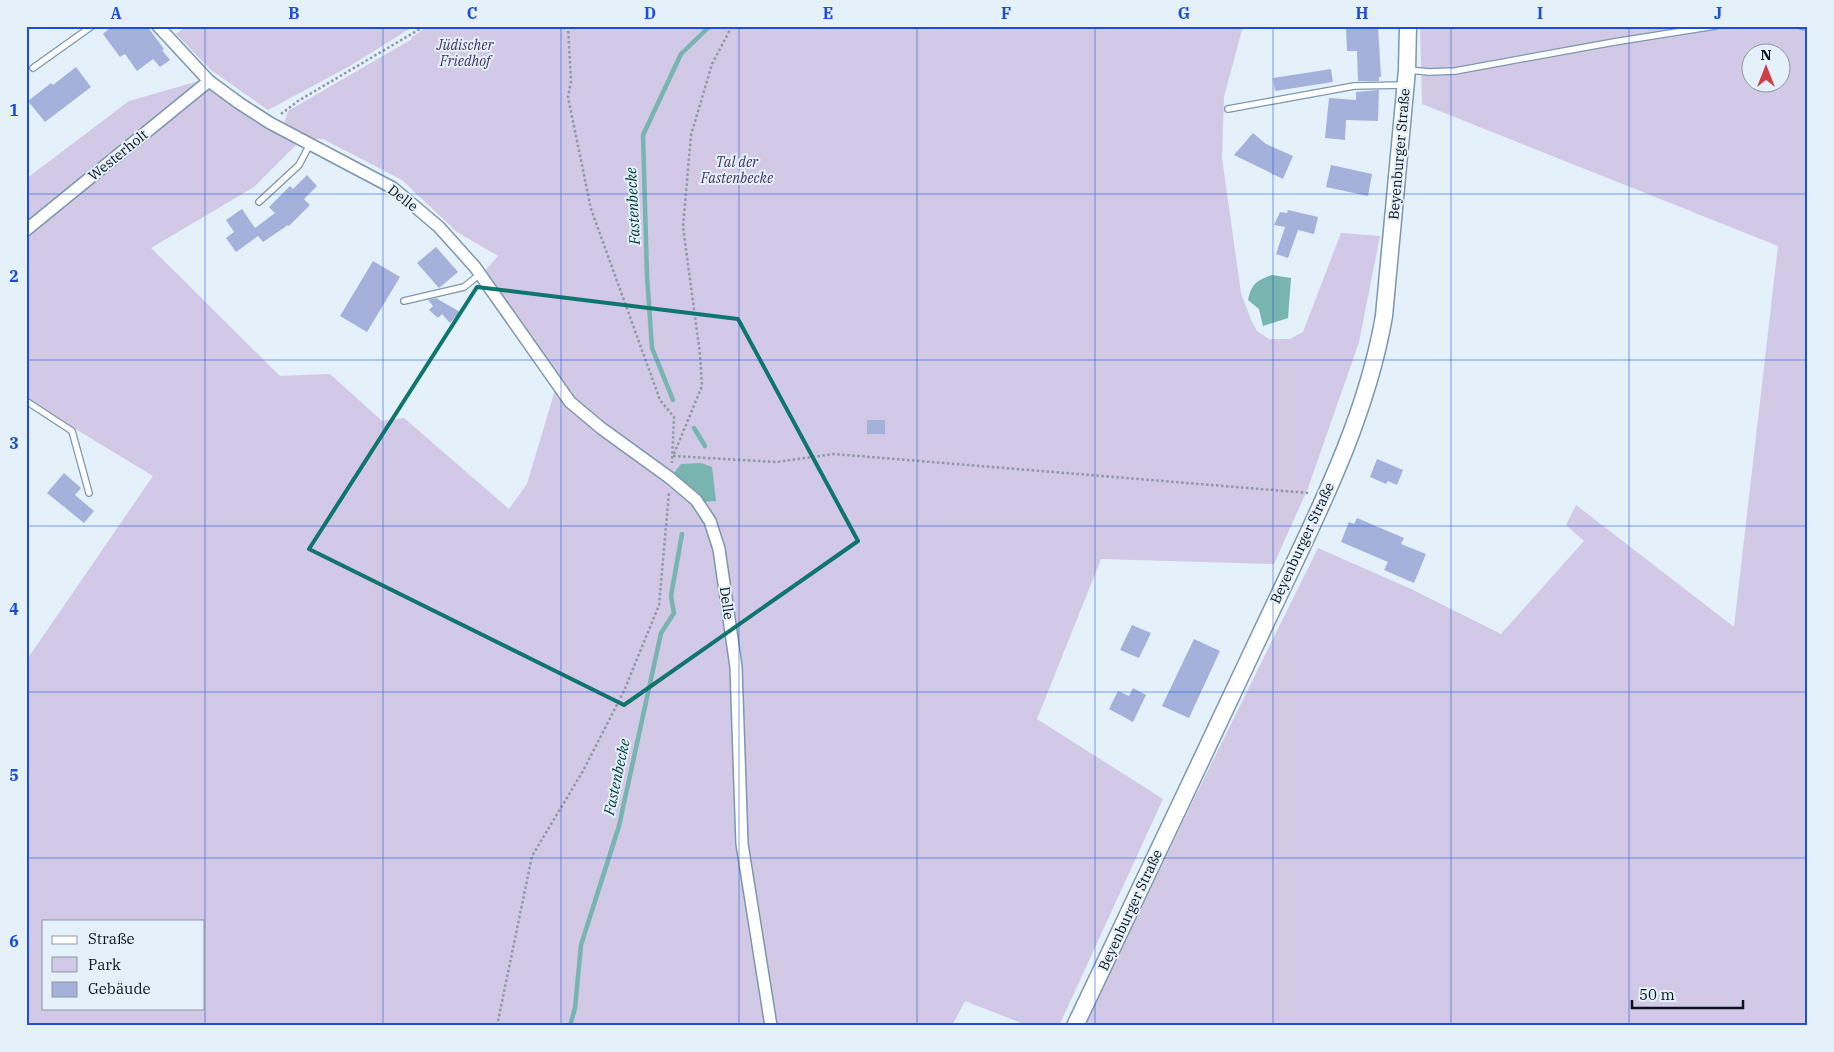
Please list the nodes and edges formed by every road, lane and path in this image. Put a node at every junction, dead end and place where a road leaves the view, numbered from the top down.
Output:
1 (92, 26) edge
2 (158, 26) edge
3 (425, 26) edge
4 (568, 26) edge
5 (732, 26) edge
6 (1408, 26) edge
7 (1715, 26) edge
8 (1801, 26) edge
9 (1808, 27) edge
10 (33, 68) dead end
11 (1406, 78) junction
12 (209, 81) junction
13 (1228, 109) dead end
14 (270, 123) junction
15 (310, 144) junction
16 (259, 202) dead end
17 (26, 230) edge
18 (480, 274) junction
19 (404, 300) dead end
20 (26, 401) edge
21 (673, 456) junction
22 (670, 478) junction
23 (89, 494) dead end
24 (1325, 494) junction
25 (497, 1026) edge
26 (771, 1026) edge
27 (1076, 1026) edge

1 - 10 lane
2 - 12 street, Delle
3 - 14 path
4 - 21 path
5 - 21 path
6 - 11 main road, Beyenburger Straße
7 - 11 lane
8 - 9 lane
11 - 13 lane
11 - 24 main road, Beyenburger Straße
12 - 14 street, Delle
12 - 17 street, Westerholt
14 - 15 street, Delle
15 - 16 lane
15 - 18 street, Delle
18 - 19 lane
18 - 22 street, Delle
20 - 23 lane
21 - 22 path
21 - 24 path
22 - 25 path
22 - 26 street, Delle
24 - 27 main road, Beyenburger Straße

